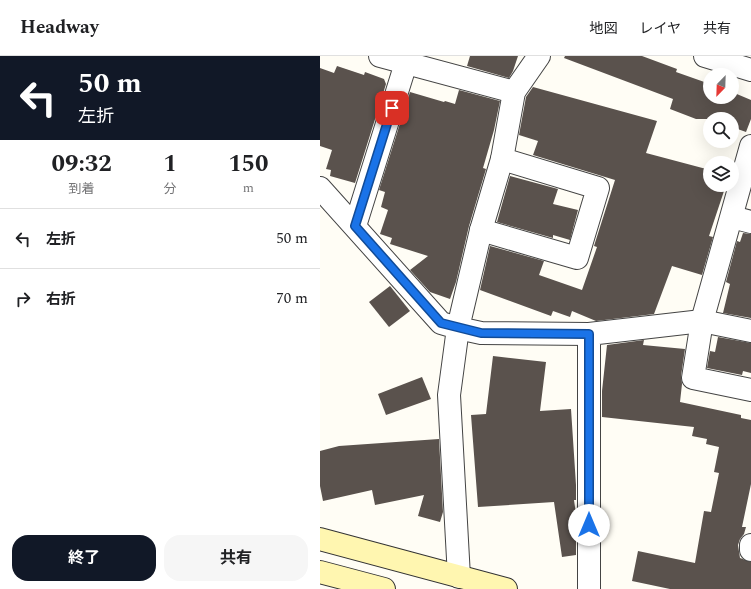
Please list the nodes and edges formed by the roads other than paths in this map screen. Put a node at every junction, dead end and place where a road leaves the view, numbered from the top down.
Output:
1 (380, 56) edge
2 (539, 56) edge
3 (705, 56) edge
4 (406, 63) junction
5 (751, 70) edge
6 (514, 92) junction
7 (750, 150) edge
8 (502, 159) junction
9 (320, 188) edge
10 (741, 220) edge
11 (355, 226) junction
12 (481, 230) junction
13 (702, 321) junction
14 (458, 328) junction
15 (751, 331) edge
16 (589, 334) junction
17 (751, 390) edge
18 (320, 539) edge
19 (751, 546) edge
20 (751, 550) edge
21 (320, 572) edge
22 (459, 576) junction
23 (384, 589) edge
24 (506, 589) edge
25 (589, 589) edge

1 - 4 street
2 - 6 street
3 - 5 street
4 - 6 street
4 - 11 street
6 - 8 street
7 - 10 street
8 - 12 street
8 - 12 street
9 - 11 street
10 - 13 street
11 - 14 street
12 - 14 street
13 - 15 street
13 - 16 street
13 - 17 street
14 - 16 street
14 - 22 street
16 - 25 street
18 - 22 street
19 - 20 street
21 - 23 street
22 - 24 street

